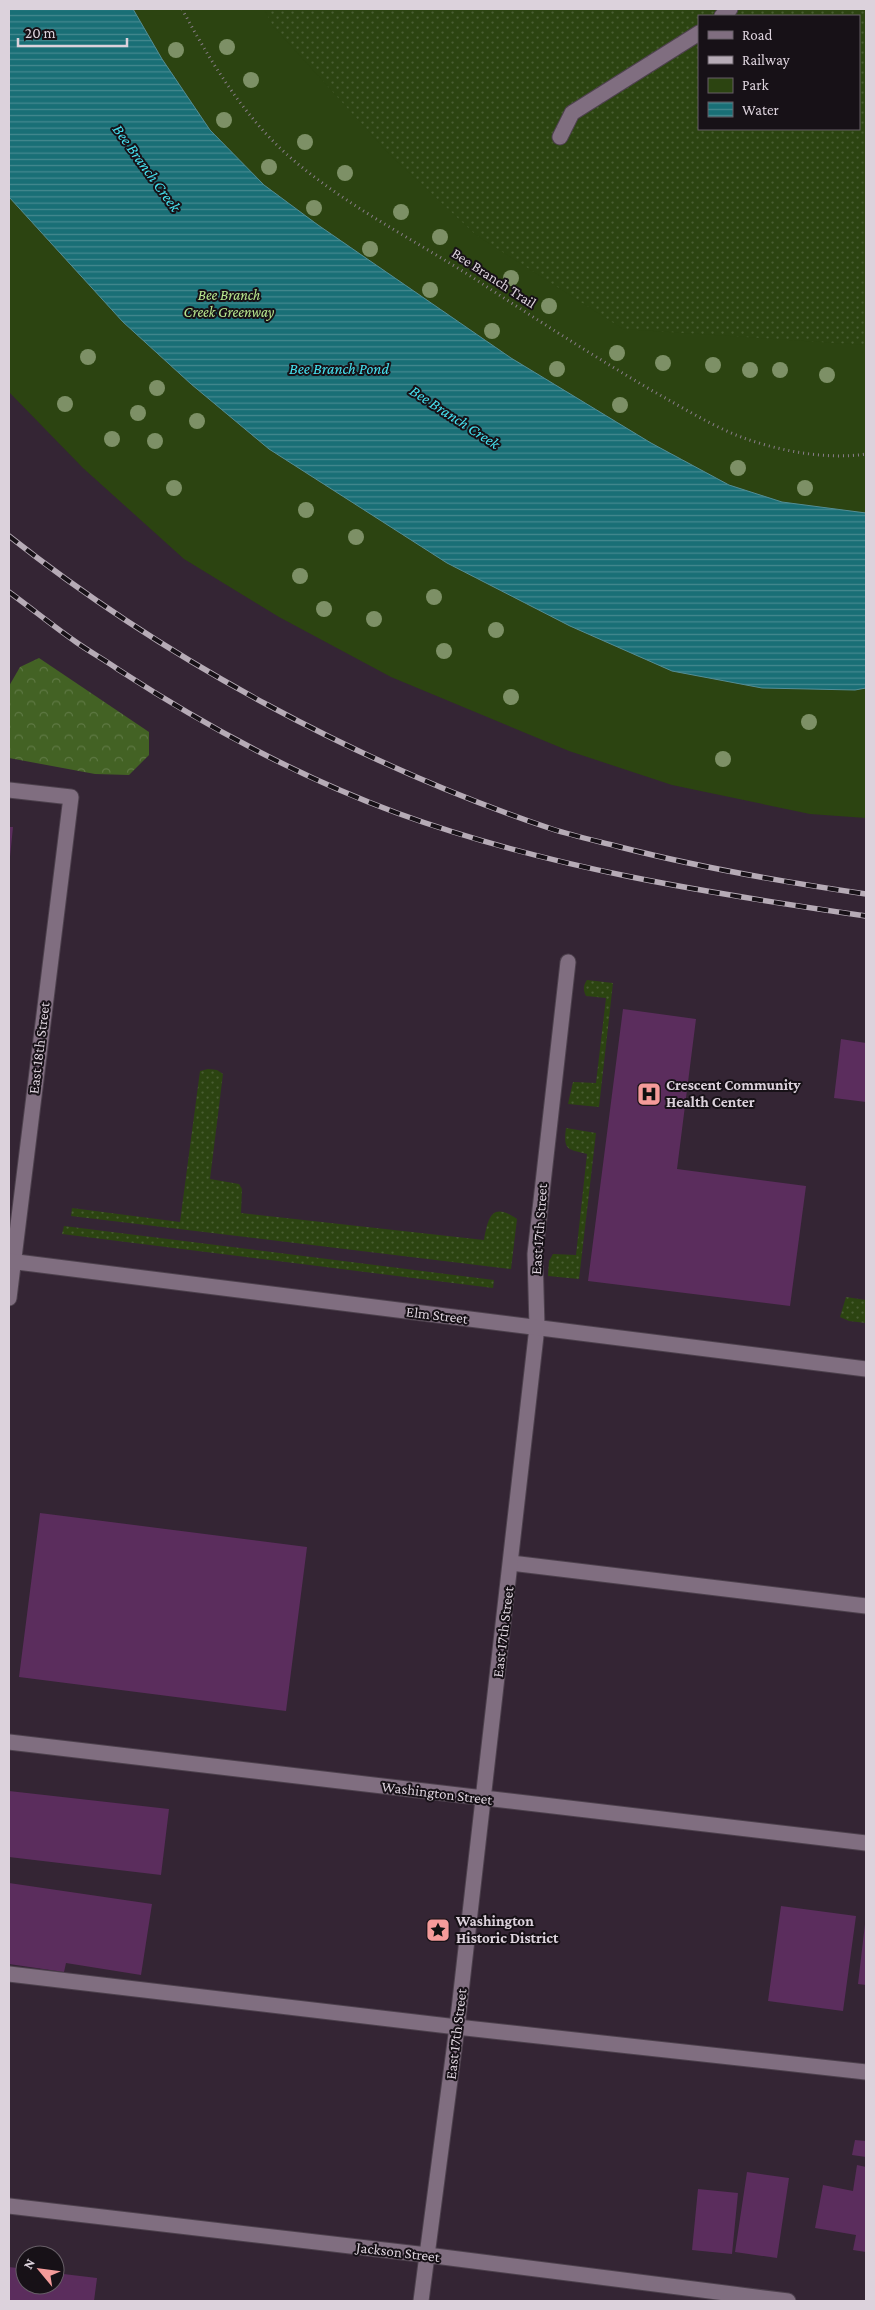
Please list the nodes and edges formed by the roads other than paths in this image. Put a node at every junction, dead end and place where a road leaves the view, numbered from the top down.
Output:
1 (698, 34) edge
2 (560, 137) dead end
3 (9, 790) edge
4 (568, 962) dead end
5 (11, 1261) edge
6 (9, 1298) edge
7 (537, 1327) junction
8 (866, 1369) edge
9 (511, 1563) junction
10 (866, 1606) edge
11 (9, 1742) edge
12 (483, 1798) junction
13 (866, 1843) edge
14 (9, 1974) edge
15 (457, 2027) junction
16 (866, 2072) edge
17 (9, 2206) edge
18 (427, 2255) junction
19 (421, 2301) edge
20 (788, 2301) edge

1 - 2 street
3 - 5 street, East 18th Street
4 - 7 street, East 17th Street
5 - 6 street, East 18th Street
5 - 7 street, Elm Street
7 - 8 street, Elm Street
7 - 9 street, East 17th Street
9 - 10 street
9 - 12 street, East 17th Street
11 - 12 street, Washington Street
12 - 13 street, Washington Street
12 - 15 street, East 17th Street
14 - 15 street
15 - 16 street
15 - 18 street, East 17th Street
17 - 18 street, Jackson Street
18 - 19 street, East 17th Street
18 - 20 street, Jackson Street

